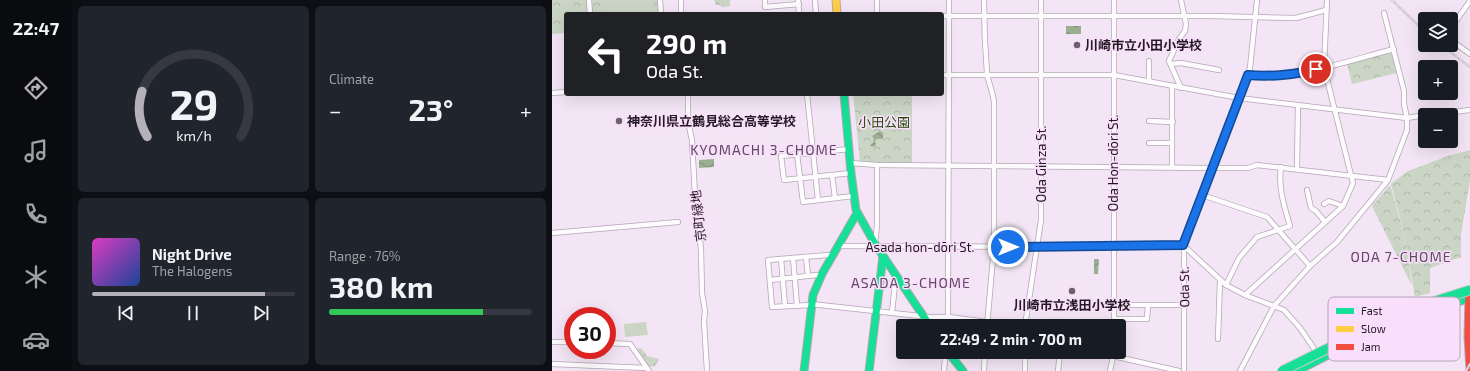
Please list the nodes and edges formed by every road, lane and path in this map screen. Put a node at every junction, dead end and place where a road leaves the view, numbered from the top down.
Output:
1 (589, 0) edge
2 (660, 0) edge
3 (681, 0) edge
4 (765, 0) edge
5 (815, 0) edge
6 (836, 0) edge
7 (877, 0) edge
8 (949, 0) edge
9 (984, 0) edge
10 (1041, 0) edge
11 (1114, 0) edge
12 (1181, 0) edge
13 (1257, 0) edge
14 (1327, 0) edge
15 (1470, 1) edge
16 (799, 2) edge
17 (781, 3) edge
18 (1326, 10) junction
19 (590, 12) edge
20 (661, 12) edge
21 (681, 12) edge
22 (816, 12) edge
23 (837, 12) edge
24 (877, 12) edge
25 (1384, 13) dead end
26 (944, 16) edge
27 (950, 16) junction
28 (984, 16) junction
29 (1041, 16) junction
30 (1114, 16) junction
31 (1185, 17) junction
32 (1255, 17) junction
33 (1458, 18) edge
34 (1458, 45) edge
35 (1394, 49) junction
36 (1470, 54) edge
37 (1149, 61) dead end
38 (1171, 64) junction
39 (1324, 67) junction
40 (1219, 70) dead end
41 (944, 74) edge
42 (949, 75) junction
43 (987, 75) junction
44 (1041, 75) junction
45 (1114, 75) junction
46 (1248, 75) junction
47 (1149, 82) junction
48 (1172, 86) junction
49 (1181, 88) junction
50 (564, 92) edge
51 (552, 93) edge
52 (688, 96) edge
53 (807, 96) edge
54 (844, 96) edge
55 (1239, 98) junction
56 (1298, 105) junction
57 (1335, 109) junction
58 (1470, 110) edge
59 (1458, 111) edge
60 (1418, 116) edge
61 (1407, 118) junction
62 (1149, 122) dead end
63 (1172, 122) junction
64 (1149, 143) dead end
65 (1172, 143) junction
66 (848, 149) junction
67 (813, 152) junction
68 (797, 154) junction
69 (850, 163) junction
70 (877, 165) junction
71 (949, 166) junction
72 (994, 166) junction
73 (1041, 166) junction
74 (1113, 166) junction
75 (1172, 167) junction
76 (1281, 167) junction
77 (1212, 168) junction
78 (1297, 169) junction
79 (851, 173) junction
80 (832, 175) junction
81 (1352, 175) junction
82 (816, 177) junction
83 (800, 178) junction
84 (1388, 180) junction
85 (1307, 190) dead end
86 (1202, 194) junction
87 (853, 196) junction
88 (835, 198) junction
89 (818, 200) junction
90 (1324, 204) dead end
91 (1343, 206) junction
92 (857, 213) junction
93 (678, 222) dead end
94 (1325, 222) junction
95 (1278, 229) junction
96 (552, 233) edge
97 (876, 245) junction
98 (1183, 245) junction
99 (838, 246) junction
100 (1114, 246) junction
101 (949, 247) junction
102 (994, 247) junction
103 (1038, 247) junction
104 (1295, 250) junction
105 (832, 256) junction
106 (883, 256) junction
107 (806, 257) junction
108 (793, 258) junction
109 (781, 260) junction
110 (1310, 266) junction
111 (808, 276) junction
112 (821, 276) junction
113 (896, 276) junction
114 (795, 277) junction
115 (782, 278) junction
116 (770, 280) junction
117 (1220, 280) junction
118 (1226, 285) junction
119 (1470, 293) edge
120 (1245, 295) junction
121 (1454, 297) edge
122 (1457, 297) edge
123 (1459, 297) edge
124 (811, 305) junction
125 (1114, 305) junction
126 (1148, 305) junction
127 (1184, 305) junction
128 (785, 306) junction
129 (797, 306) junction
130 (1274, 306) junction
131 (876, 311) junction
132 (892, 312) junction
133 (923, 315) junction
134 (949, 317) junction
135 (926, 319) edge
136 (960, 319) edge
137 (987, 319) edge
138 (1026, 319) edge
139 (1114, 319) edge
140 (1126, 319) edge
141 (1218, 338) dead end
142 (552, 342) edge
143 (564, 342) edge
144 (616, 344) edge
145 (1328, 348) edge
146 (1328, 349) edge
147 (1328, 353) edge
148 (1316, 356) junction
149 (1126, 357) edge
150 (945, 359) edge
151 (954, 359) edge
152 (985, 359) edge
153 (1025, 359) edge
154 (1059, 359) edge
155 (1113, 359) edge
156 (552, 364) edge
157 (648, 369) edge
158 (708, 371) edge
159 (804, 371) edge
160 (869, 371) edge
161 (944, 371) edge
162 (963, 371) edge
163 (984, 371) edge
164 (1025, 371) edge
165 (1058, 371) edge
166 (1110, 371) edge
167 (1180, 371) edge
168 (1184, 371) edge
169 (1240, 371) edge
170 (1280, 371) edge
171 (1292, 371) edge
172 (1297, 371) edge
173 (1470, 371) edge

1 - 19 street
2 - 20 street
3 - 21 street
4 - 17 street
5 - 22 street
6 - 23 main road
7 - 24 street
8 - 27 street
9 - 28 street
10 - 29 street, Oda Ginza St.
11 - 30 street, Oda Hon-dōri St.
12 - 31 street
13 - 32 street, Oda St.
14 - 18 street
15 - 33 street
16 - 17 street
18 - 32 street
18 - 39 street
25 - 35 street
26 - 27 street
27 - 28 street
27 - 42 street
28 - 29 street
28 - 43 street
29 - 30 street
29 - 44 street, Oda Ginza St.
30 - 31 street
30 - 45 street, Oda Hon-dōri St.
31 - 32 street
31 - 38 street
32 - 46 street, Oda St.
34 - 36 street
35 - 39 street
35 - 61 street
37 - 47 street
38 - 40 street
38 - 49 street
39 - 46 street
39 - 57 street
41 - 42 street
42 - 43 street
42 - 71 street
43 - 44 street
43 - 72 street
44 - 45 street
44 - 73 street, Oda Ginza St.
45 - 47 street
45 - 74 street, Oda Hon-dōri St.
46 - 55 street, Oda St.
47 - 48 street
48 - 49 street
48 - 63 street
49 - 55 street
50 - 51 street
52 - 158 street, 京町緑地
53 - 67 street
54 - 66 main road
55 - 56 street
55 - 77 street, Oda St.
56 - 57 street
56 - 78 street
57 - 61 street
57 - 81 street
58 - 59 street
60 - 61 street
61 - 84 street
62 - 63 street
63 - 65 street
64 - 65 street
65 - 75 street
66 - 67 street
66 - 69 main road
67 - 68 street
67 - 82 street
68 - 83 street
68 - 83 street
69 - 70 street
69 - 79 main road
70 - 71 street
70 - 97 street
71 - 72 street
71 - 101 street
72 - 73 street
72 - 102 street
73 - 74 street
73 - 103 street, Oda Ginza St.
74 - 75 street
74 - 100 street, Oda Hon-dōri St.
75 - 77 street
76 - 77 street
76 - 78 street
76 - 95 street
77 - 86 street, Oda St.
78 - 81 street
79 - 80 street
79 - 87 main road
80 - 82 street
80 - 88 street
81 - 84 street
81 - 91 street
82 - 83 street
82 - 89 street
83 - 89 street
84 - 110 street
85 - 94 street
86 - 95 street
86 - 98 street, Oda St.
87 - 88 street
87 - 92 main road
88 - 89 street
90 - 91 street
91 - 94 street
92 - 97 main road
92 - 99 main road
93 - 96 street
94 - 104 street
95 - 104 street
95 - 118 street
97 - 99 street, Asada hon-dōri St.
97 - 101 street, Asada hon-dōri St.
97 - 106 main road
98 - 100 street, Asada hon-dōri St.
98 - 117 street
98 - 127 street, Oda St.
99 - 105 main road
100 - 103 street, Asada hon-dōri St.
100 - 125 street, Oda Hon-dōri St.
101 - 102 street, Asada hon-dōri St.
101 - 134 street
102 - 103 street, Asada hon-dōri St.
102 - 137 street
103 - 138 street, Oda Ginza St.
104 - 110 street
104 - 120 street
105 - 107 street
105 - 112 main road
106 - 113 main road
106 - 131 main road
107 - 108 street
107 - 111 street
108 - 109 street
108 - 114 street
109 - 115 street
109 - 116 street
110 - 130 street
111 - 112 street
111 - 114 street
112 - 124 main road
113 - 132 street
113 - 133 main road
114 - 115 street
114 - 129 street
115 - 116 street
115 - 128 street
116 - 128 street
117 - 118 street
117 - 141 street
118 - 120 street
119 - 121 main road, bridge
119 - 122 main road
119 - 123 main road
119 - 173 main road
120 - 130 street
124 - 129 street
124 - 131 street
124 - 159 main road
125 - 126 street
125 - 139 street, Oda Hon-dōri St.
126 - 127 street
126 - 140 street
127 - 168 street, Oda St.
128 - 129 street
130 - 148 street
130 - 169 street
131 - 132 street
131 - 160 main road
132 - 133 street
133 - 134 street
133 - 135 main road
134 - 136 street
142 - 143 street
144 - 157 street
145 - 170 main road, bridge
146 - 148 main road
147 - 171 main road
148 - 170 main road
148 - 172 main road
149 - 167 street
150 - 161 street
151 - 162 main road
152 - 163 street
153 - 164 street
154 - 165 street
155 - 166 street
156 - 157 street

